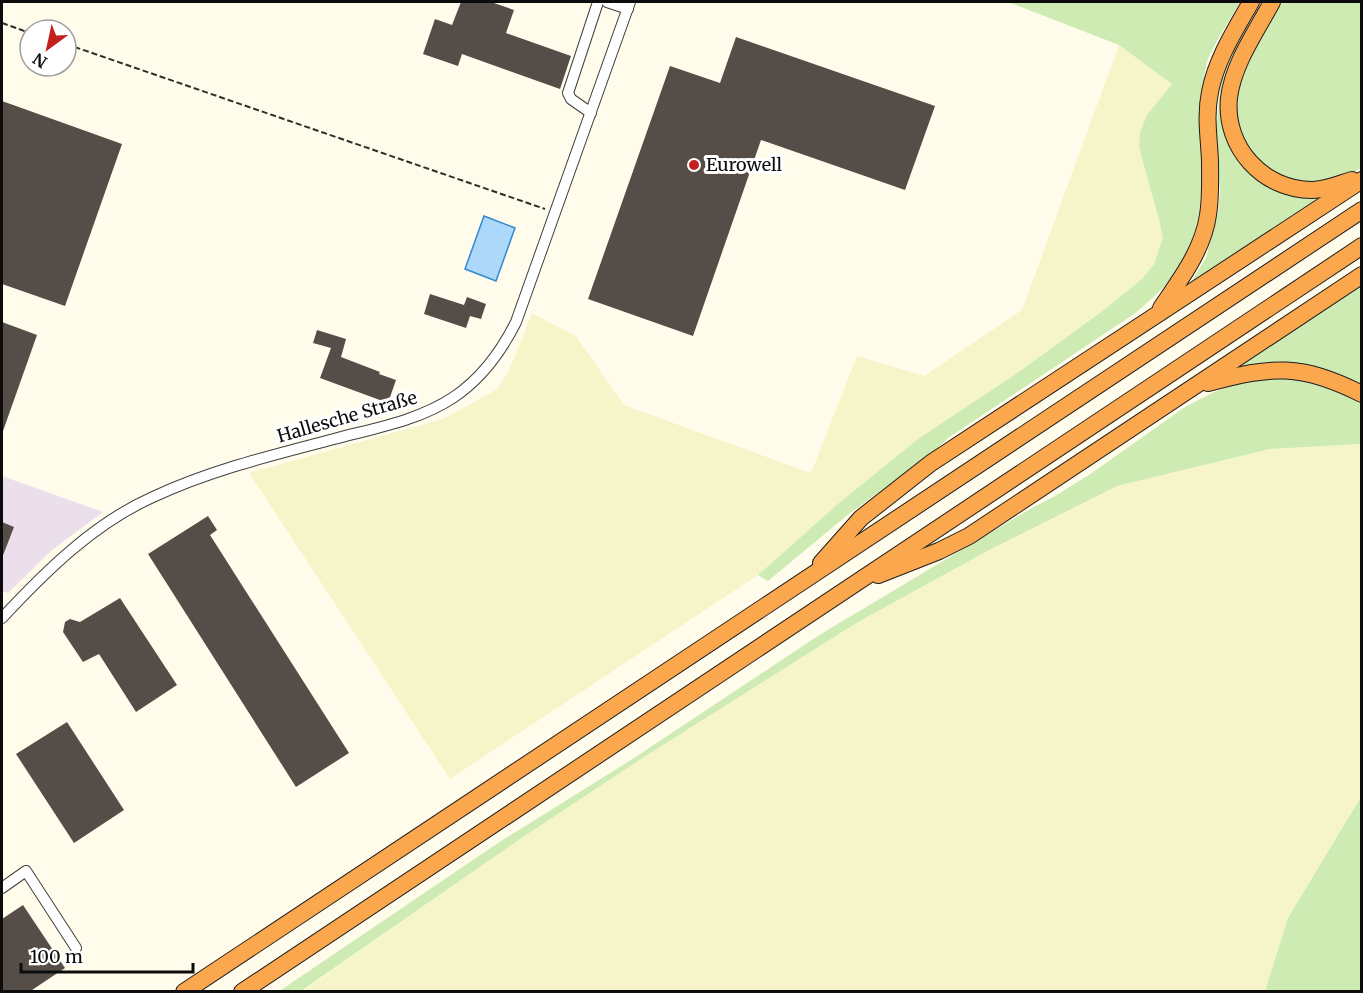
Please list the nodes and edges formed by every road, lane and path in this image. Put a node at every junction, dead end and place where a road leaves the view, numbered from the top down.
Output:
1 (598, 2) edge
2 (607, 2) edge
3 (1251, 2) edge
4 (1272, 2) edge
5 (629, 5) edge
6 (2, 23) edge
7 (18, 29) edge
8 (78, 48) edge
9 (591, 113) junction
10 (1362, 178) edge
11 (1362, 210) edge
12 (556, 213) junction
13 (1362, 246) edge
14 (1362, 275) edge
15 (1155, 316) junction
16 (1195, 386) junction
17 (1362, 394) edge
18 (804, 582) junction
19 (849, 586) junction
20 (2, 618) edge
21 (2, 888) edge
22 (76, 948) dead end
23 (184, 992) edge
24 (242, 992) edge

1 - 9 street
2 - 5 street
3 - 15 highway
4 - 10 highway
5 - 9 street, Hallesche Straße
6 - 7 path
8 - 12 path
9 - 12 street, Hallesche Straße
10 - 15 highway
11 - 18 highway
12 - 20 street, Hallesche Straße
13 - 19 highway
14 - 16 highway
15 - 18 highway
16 - 17 highway
16 - 19 highway
18 - 23 highway
19 - 24 highway
21 - 22 street

